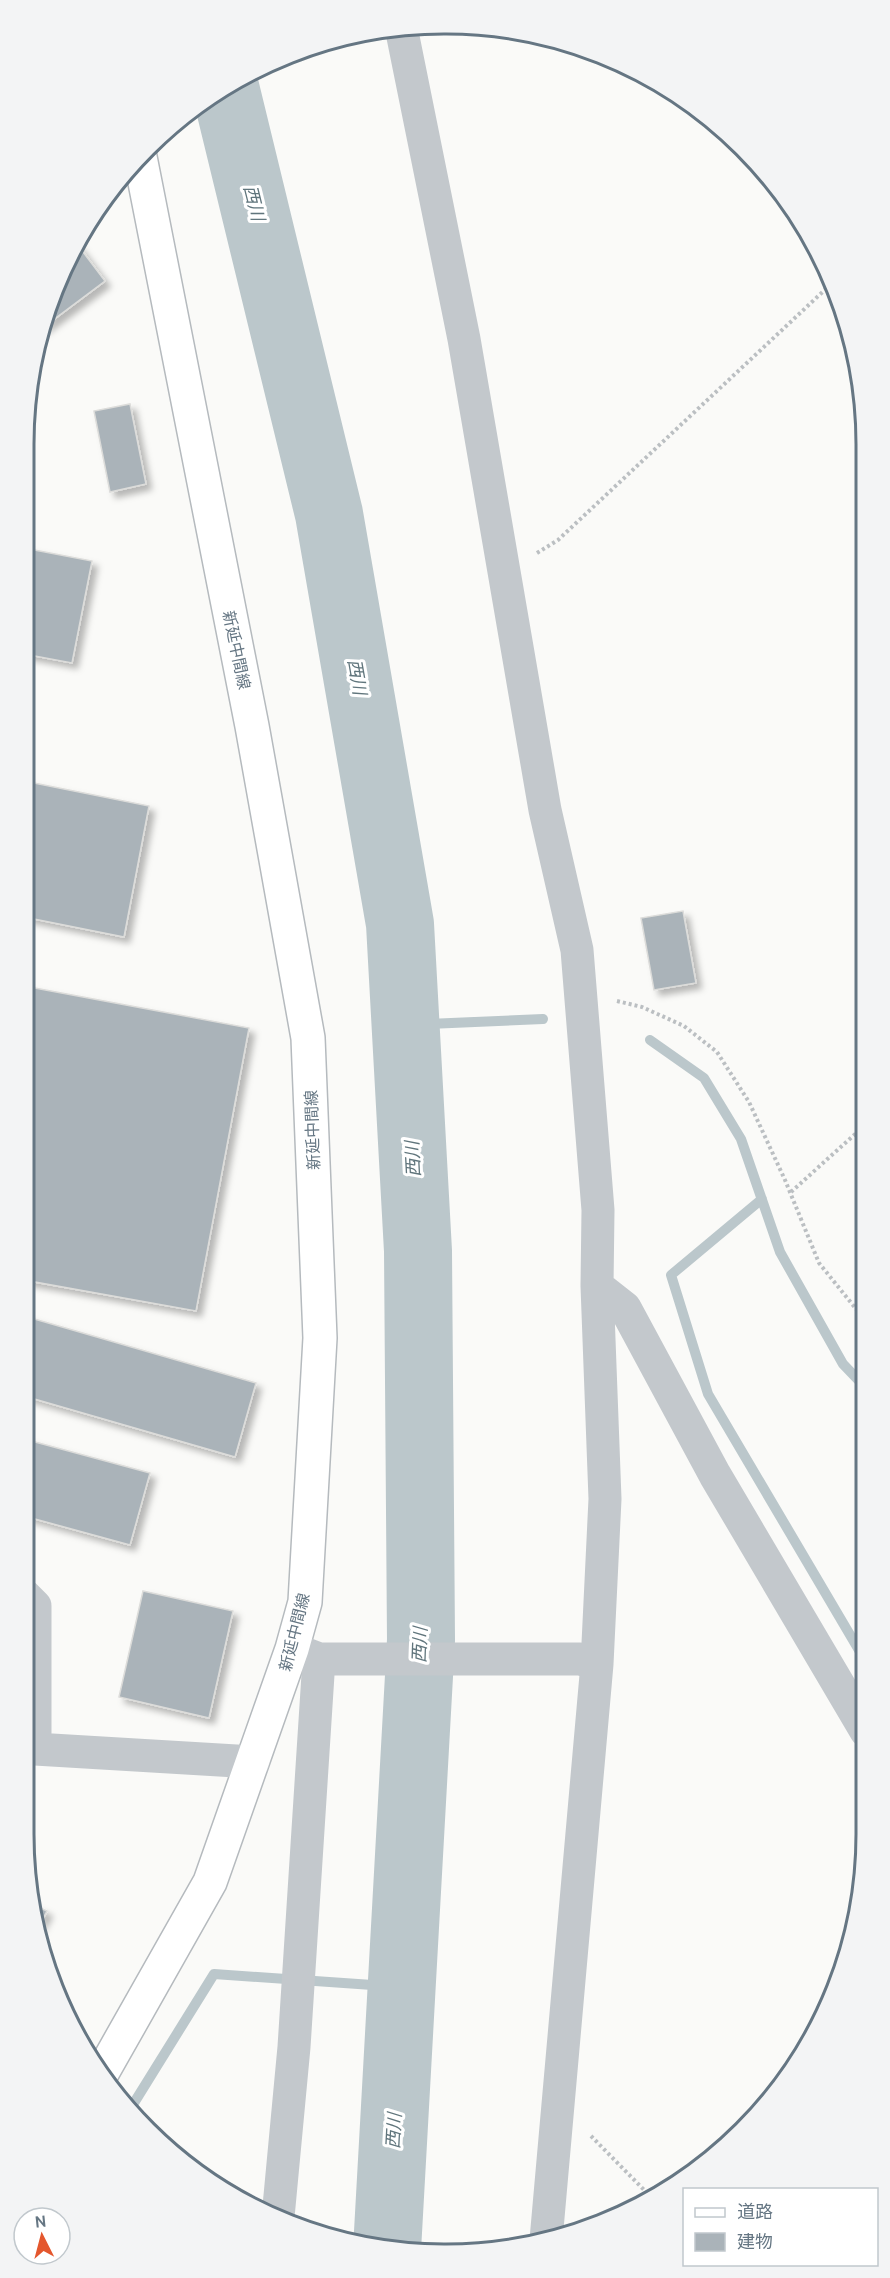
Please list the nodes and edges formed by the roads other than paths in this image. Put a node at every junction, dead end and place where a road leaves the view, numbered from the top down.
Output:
1 (403, 37) edge
2 (142, 168) edge
3 (597, 1286) junction
4 (34, 1605) edge
5 (316, 1656) junction
6 (589, 1662) junction
7 (856, 1714) edge
8 (254, 1762) junction
9 (107, 2065) edge
10 (279, 2208) edge
11 (547, 2231) edge

1 - 3 street
2 - 5 main road, 新延中間線
3 - 6 street
3 - 7 street
4 - 8 street
5 - 6 street
5 - 8 main road, 新延中間線
5 - 10 street
6 - 11 street
8 - 9 main road, 新延中間線

